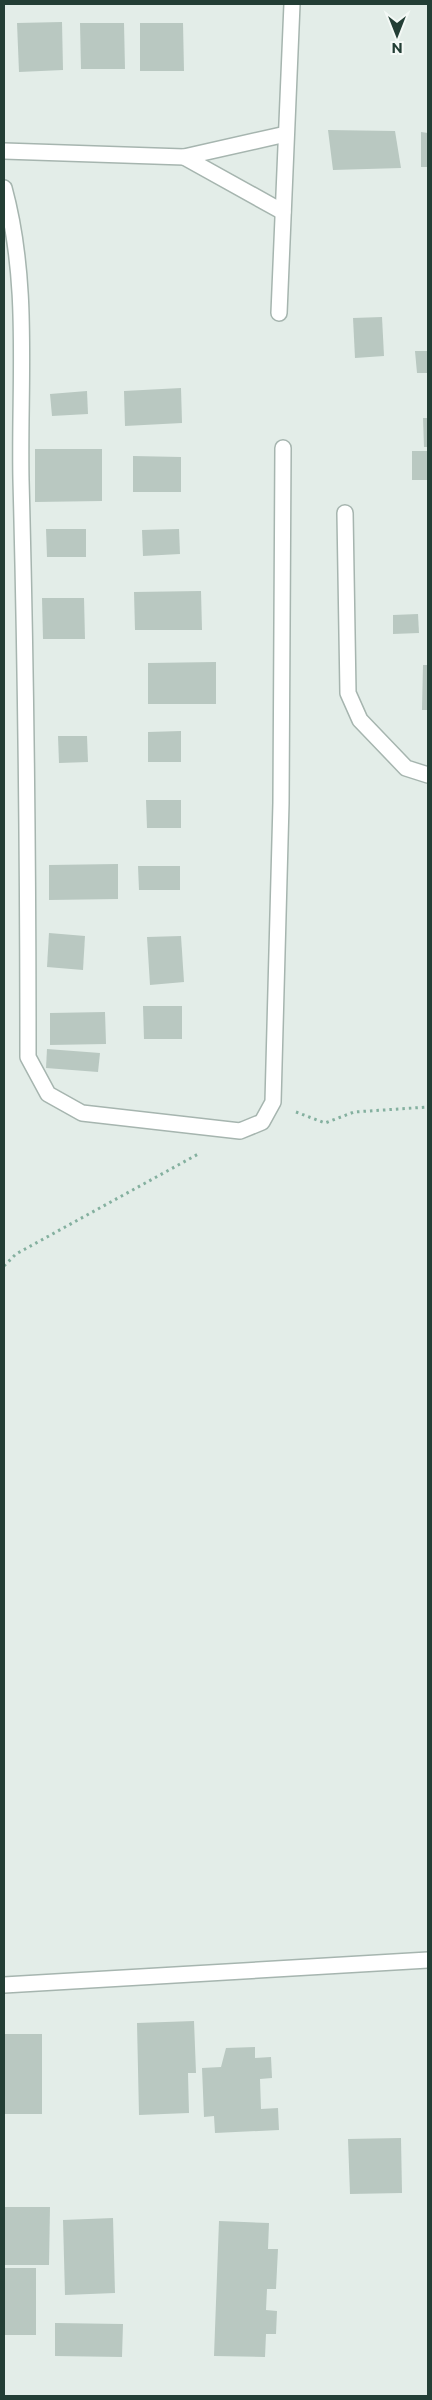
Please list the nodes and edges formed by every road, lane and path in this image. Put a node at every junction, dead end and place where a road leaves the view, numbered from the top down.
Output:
1 (292, 4) edge
2 (286, 134) junction
3 (4, 151) edge
4 (184, 157) junction
5 (4, 188) edge
6 (283, 212) junction
7 (279, 313) dead end
8 (283, 448) dead end
9 (345, 513) dead end
10 (428, 775) edge
11 (272, 1102) junction
12 (428, 1107) edge
13 (240, 1131) junction
14 (4, 1266) edge
15 (428, 1960) edge
16 (4, 1986) edge

1 - 2 street
2 - 4 street
2 - 6 street
3 - 4 street
4 - 6 street
5 - 13 street
6 - 7 street
8 - 11 street
9 - 10 street
11 - 12 path
11 - 13 street
13 - 14 path
15 - 16 street

